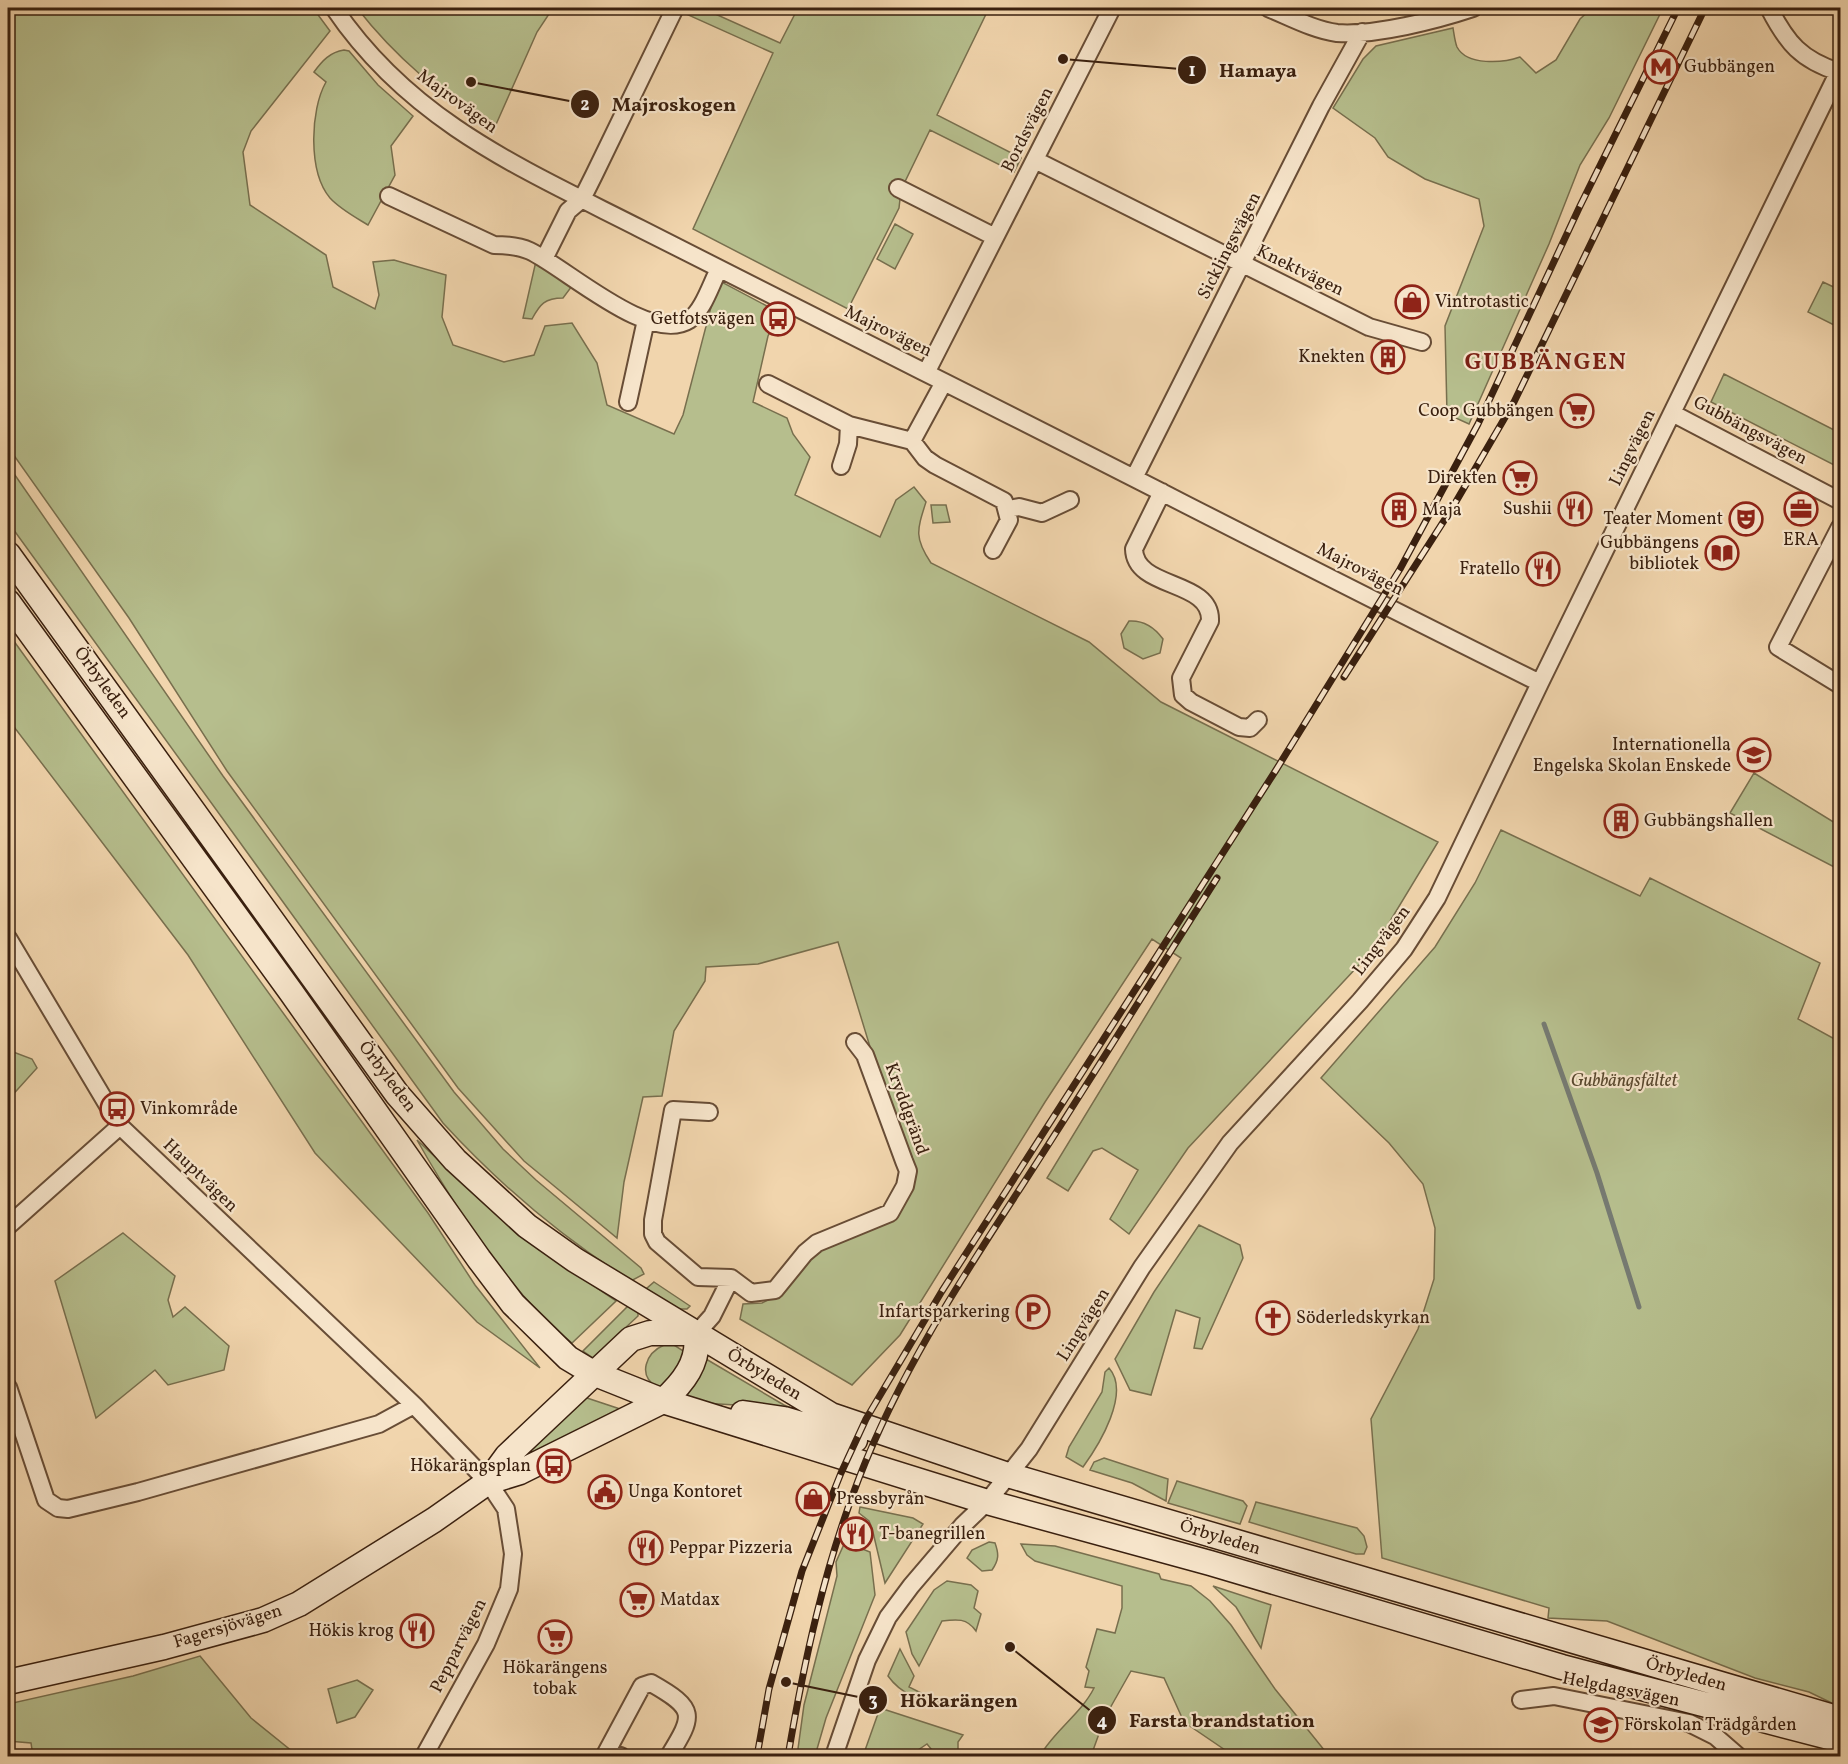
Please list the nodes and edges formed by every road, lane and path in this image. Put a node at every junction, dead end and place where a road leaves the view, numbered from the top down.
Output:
1 (334, 8) edge
2 (675, 8) edge
3 (1112, 8) edge
4 (1268, 8) edge
5 (1473, 8) edge
6 (1769, 8) edge
7 (1362, 32) junction
8 (1840, 70) edge
9 (1035, 160) junction
10 (898, 188) dead end
11 (390, 196) dead end
12 (582, 199) junction
13 (995, 237) junction
14 (544, 259) junction
15 (1243, 264) junction
16 (719, 269) junction
17 (646, 320) junction
18 (1422, 342) dead end
19 (926, 373) junction
20 (944, 382) junction
21 (768, 384) dead end
22 (628, 402) dead end
23 (1672, 413) junction
24 (849, 425) junction
25 (912, 441) junction
26 (841, 466) dead end
27 (1134, 478) junction
28 (1162, 492) junction
29 (1070, 500) dead end
30 (1840, 501) edge
31 (1008, 509) junction
32 (1840, 527) edge
33 (993, 550) dead end
34 (8, 554) edge
35 (8, 602) edge
36 (1540, 683) junction
37 (1840, 686) edge
38 (1258, 720) dead end
39 (8, 938) edge
40 (855, 1042) dead end
41 (709, 1112) dead end
42 (120, 1126) junction
43 (8, 1226) edge
44 (731, 1278) junction
45 (696, 1334) junction
46 (593, 1373) junction
47 (8, 1388) edge
48 (663, 1401) junction
49 (414, 1405) junction
50 (488, 1482) junction
51 (999, 1487) junction
52 (8, 1682) edge
53 (1521, 1700) dead end
54 (1840, 1719) edge
55 (1840, 1740) edge
56 (424, 1756) edge
57 (621, 1756) edge
58 (669, 1756) edge
59 (834, 1756) edge
60 (1738, 1756) edge

1 - 12 street, Majrovägen
2 - 12 street
3 - 9 street, Bordsvägen
4 - 7 street
5 - 7 street
6 - 8 street
7 - 15 street, Sicklingsvägen
8 - 23 street, Lingvägen
9 - 13 street, Bordsvägen
9 - 15 street, Knektvägen
10 - 13 street
11 - 14 street
12 - 14 street
12 - 16 street, Majrovägen
13 - 19 street, Bordsvägen
14 - 17 street
15 - 18 street, Knektvägen
15 - 27 street, Sicklingsvägen
16 - 17 street
16 - 19 street, Majrovägen
17 - 22 street
19 - 20 street, Majrovägen
20 - 25 street, Majrovägen
20 - 27 street, Majrovägen
21 - 24 street
23 - 30 street, Gubbängsvägen
23 - 36 street, Lingvägen
24 - 25 street
24 - 26 street
25 - 31 street
27 - 28 street, Majrovägen
28 - 36 street, Majrovägen
28 - 38 street
29 - 31 street
31 - 33 street
32 - 37 street
34 - 45 main road, Örbyleden
35 - 46 main road, Örbyleden
36 - 51 street, Lingvägen
39 - 42 street, Hauptvägen
40 - 44 street, Kryddgränd
41 - 44 street, Kryddgränd
42 - 43 street
42 - 49 street, Hauptvägen
44 - 45 street
45 - 46 main road, Fagersjövägen
45 - 48 main road, Fagersjövägen
45 - 51 main road, Örbyleden
46 - 48 main road, Örbyleden
46 - 50 main road, Fagersjövägen
47 - 49 street
48 - 50 main road, Fagersjövägen
48 - 51 main road, Örbyleden
49 - 50 street, Hauptvägen
50 - 52 main road, Fagersjövägen
50 - 56 street, Pepparvägen
51 - 54 main road, Örbyleden
51 - 55 main road, Örbyleden
51 - 59 street, Lingvägen
53 - 60 street, Helgdagsvägen
57 - 58 street

